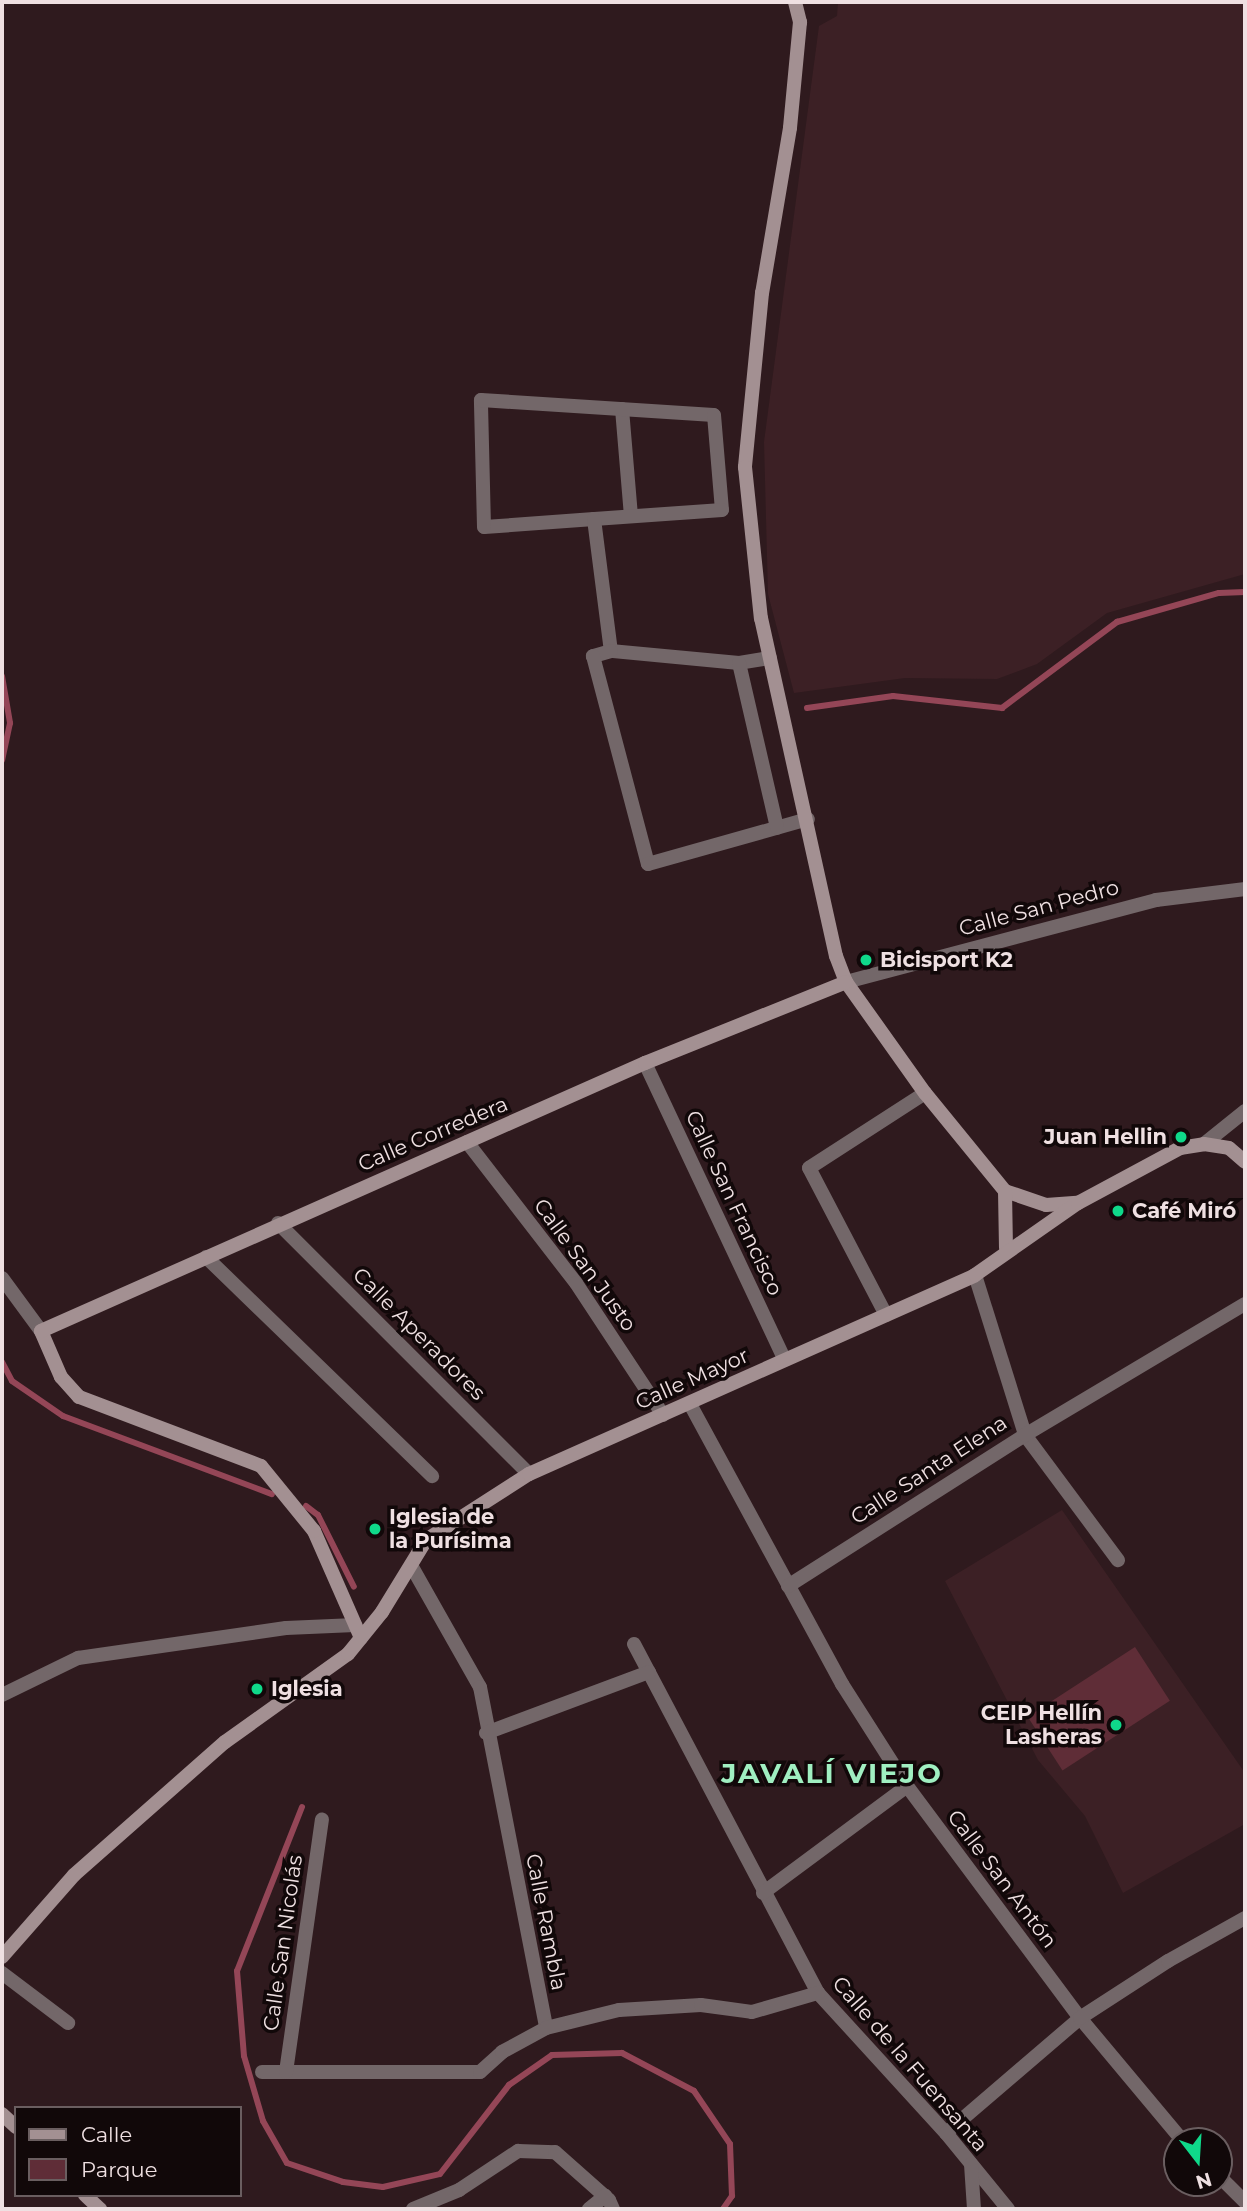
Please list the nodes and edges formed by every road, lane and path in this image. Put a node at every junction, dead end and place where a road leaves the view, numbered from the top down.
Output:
1 (795, 2) edge
2 (622, 409) junction
3 (631, 516) junction
4 (594, 519) junction
5 (611, 652) junction
6 (770, 658) junction
7 (739, 663) junction
8 (808, 819) junction
9 (777, 828) junction
10 (1245, 889) edge
11 (846, 982) junction
12 (645, 1063) junction
13 (925, 1093) junction
14 (1245, 1111) edge
15 (467, 1142) junction
16 (1204, 1144) junction
17 (1245, 1162) edge
18 (1005, 1191) junction
19 (1078, 1203) junction
20 (278, 1223) junction
21 (1006, 1248) junction
22 (206, 1257) junction
23 (975, 1275) junction
24 (2, 1278) edge
25 (1245, 1304) edge
26 (886, 1315) junction
27 (41, 1331) junction
28 (785, 1360) junction
29 (690, 1404) junction
30 (663, 1415) junction
31 (1026, 1435) junction
32 (529, 1474) junction
33 (432, 1476) dead end
34 (1118, 1560) dead end
35 (412, 1567) junction
36 (788, 1586) junction
37 (358, 1632) junction
38 (634, 1644) dead end
39 (649, 1672) junction
40 (2, 1695) edge
41 (486, 1733) junction
42 (907, 1786) junction
43 (322, 1820) dead end
44 (763, 1893) junction
45 (1245, 1918) edge
46 (2, 1957) edge
47 (2, 1973) edge
48 (818, 1993) junction
49 (1080, 2018) junction
50 (68, 2023) dead end
51 (546, 2028) junction
52 (262, 2072) dead end
53 (286, 2072) junction
54 (1172, 2127) edge
55 (946, 2133) junction
56 (971, 2164) junction
57 (605, 2196) junction
58 (87, 2197) edge
59 (100, 2209) edge
60 (413, 2209) edge
61 (589, 2209) edge
62 (613, 2209) edge
63 (974, 2209) edge
64 (1007, 2209) edge

1 - 6 street
2 - 3 street
2 - 3 street
2 - 4 street
3 - 4 street
4 - 5 street
5 - 7 street
5 - 9 street
6 - 7 street
6 - 8 street
7 - 9 street
8 - 9 street
8 - 11 street
10 - 11 street, Calle San Pedro
11 - 12 street, Calle Corredera
11 - 13 street
12 - 15 street, Calle Corredera
12 - 28 street, Calle San Francisco
13 - 18 street
13 - 26 street
14 - 16 street
15 - 20 street, Calle Corredera
15 - 30 street, Calle San Justo
16 - 17 street
16 - 19 street, Calle Mayor
18 - 19 street
18 - 21 street
19 - 21 street, Calle Mayor
20 - 22 street, Calle Corredera
20 - 32 street, Calle Aperadores
21 - 23 street, Calle Mayor
22 - 27 street, Calle Corredera
22 - 33 street
23 - 26 street, Calle Mayor
23 - 31 street, Calle Santa Elena
24 - 27 street
25 - 31 street
26 - 28 street, Calle Mayor
27 - 37 street
28 - 29 street, Calle Mayor
29 - 30 street, Calle Mayor
29 - 36 street, Calle San Antón
30 - 32 street, Calle Mayor
31 - 34 street
31 - 36 street, Calle Santa Elena
32 - 35 street, Calle Mayor
35 - 37 street, Calle Mayor
35 - 41 street, Calle Rambla
36 - 42 street, Calle San Antón
37 - 40 street
37 - 46 street, Calle Mayor
38 - 39 street, Calle de la Fuensanta
39 - 41 street
39 - 44 street, Calle de la Fuensanta
41 - 51 street, Calle Rambla
42 - 44 street
42 - 49 street, Calle San Antón
43 - 53 street, Calle San Nicolás
44 - 48 street, Calle de la Fuensanta
45 - 49 street
47 - 50 street
48 - 51 street
48 - 55 street, Calle de la Fuensanta
49 - 54 street, Calle San Antón
49 - 55 street
51 - 53 street
52 - 53 street
55 - 56 street, Calle de la Fuensanta
56 - 63 street
56 - 64 street, Calle de la Fuensanta
57 - 60 street
57 - 61 street
57 - 62 street
58 - 59 street

